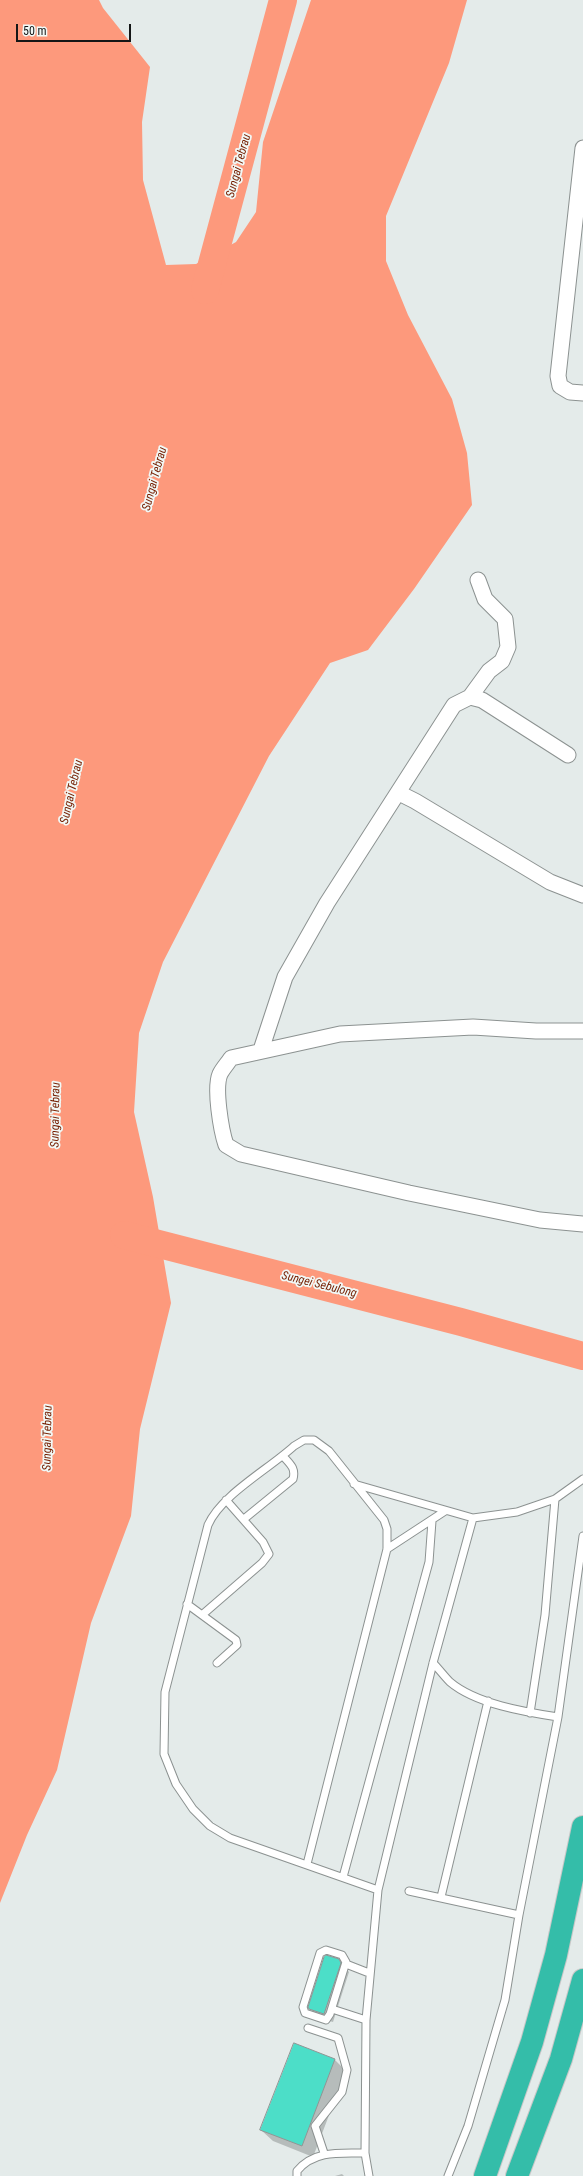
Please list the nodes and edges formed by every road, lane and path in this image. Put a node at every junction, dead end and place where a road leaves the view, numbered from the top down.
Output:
1 (583, 148) edge
2 (583, 394) edge
3 (478, 580) dead end
4 (470, 697) junction
5 (568, 755) dead end
6 (399, 793) junction
7 (583, 895) edge
8 (583, 1031) edge
9 (261, 1050) junction
10 (583, 1224) edge
11 (283, 1456) junction
12 (583, 1479) edge
13 (354, 1484) junction
14 (555, 1499) junction
15 (226, 1500) junction
16 (445, 1511) junction
17 (473, 1518) junction
18 (244, 1519) junction
19 (432, 1521) junction
20 (583, 1536) edge
21 (387, 1549) junction
22 (187, 1604) junction
23 (202, 1615) junction
24 (217, 1663) dead end
25 (434, 1663) junction
26 (488, 1701) junction
27 (530, 1713) junction
28 (558, 1717) junction
29 (583, 1827) edge
30 (307, 1864) junction
31 (343, 1877) junction
32 (378, 1890) junction
33 (409, 1891) dead end
34 (441, 1897) junction
35 (519, 1915) junction
36 (346, 1964) junction
37 (369, 1973) junction
38 (583, 1980) edge
39 (332, 2009) junction
40 (366, 2020) junction
41 (308, 2028) dead end
42 (324, 2153) junction
43 (365, 2153) junction
44 (297, 2176) edge
45 (369, 2176) edge
46 (448, 2176) edge
47 (486, 2176) edge
48 (517, 2176) edge

1 - 2 street
3 - 4 street
4 - 5 street
4 - 6 street
6 - 7 street
6 - 9 street
8 - 9 street
9 - 10 street
11 - 13 lane
11 - 15 lane
11 - 18 lane
12 - 14 lane
13 - 16 lane
13 - 21 lane
14 - 17 lane
14 - 27 lane
15 - 18 lane
15 - 22 lane
16 - 17 lane
16 - 19 lane
17 - 25 lane
18 - 23 lane
19 - 21 lane
19 - 31 lane
20 - 28 lane
21 - 30 lane
22 - 23 lane
22 - 30 lane
23 - 24 lane
25 - 26 lane
25 - 32 lane
26 - 27 lane
26 - 34 lane
27 - 28 lane
28 - 35 lane
29 - 47 highway
30 - 31 lane
31 - 32 lane
32 - 37 lane
33 - 34 lane
34 - 35 lane
35 - 46 lane
36 - 37 lane
36 - 39 lane
36 - 39 lane
37 - 40 lane
38 - 48 highway
39 - 40 lane
40 - 43 lane
41 - 42 lane
42 - 43 lane
42 - 44 lane
43 - 45 lane

